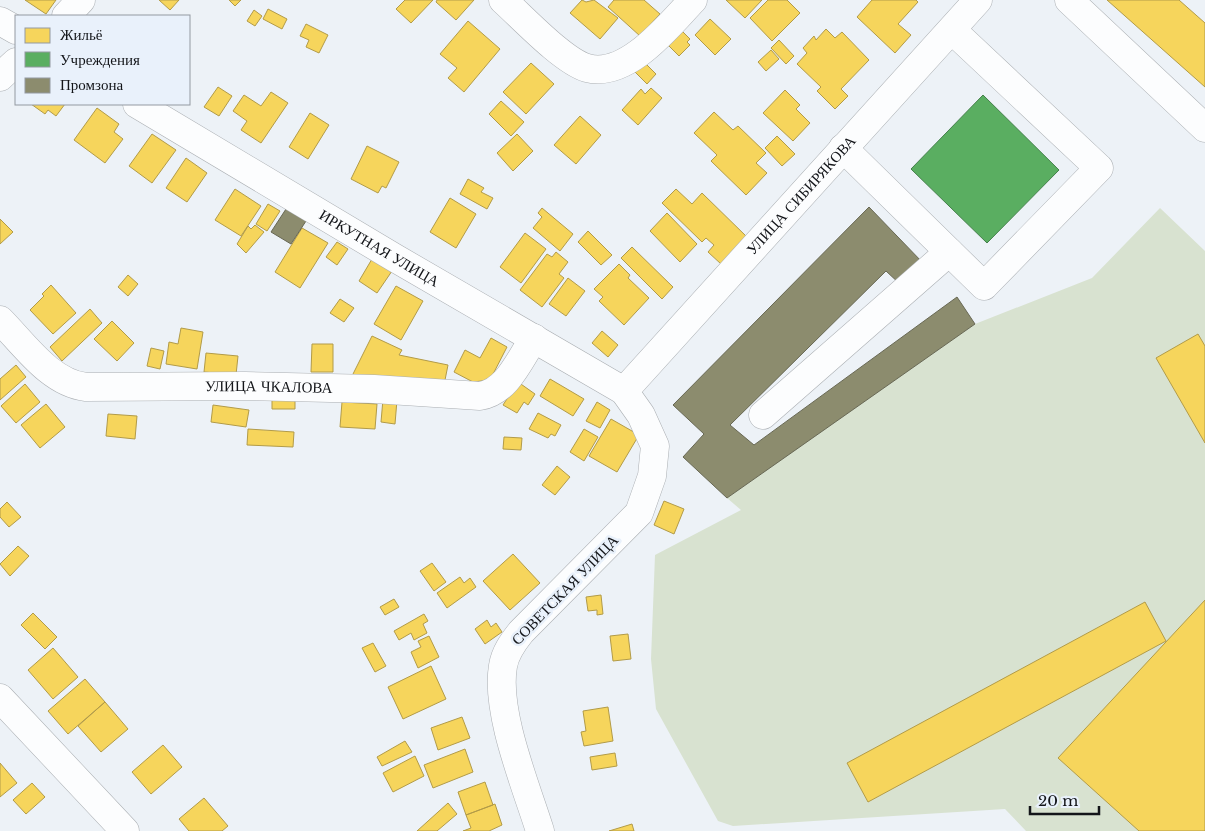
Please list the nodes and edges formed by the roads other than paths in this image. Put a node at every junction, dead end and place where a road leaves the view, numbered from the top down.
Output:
1 (82, 0) edge
2 (503, 0) edge
3 (693, 0) edge
4 (978, 0) edge
5 (1069, 0) edge
6 (67, 15) edge
7 (0, 21) edge
8 (15, 29) edge
9 (952, 30) junction
10 (15, 63) edge
11 (0, 77) edge
12 (139, 105) edge
13 (1205, 128) edge
14 (843, 148) junction
15 (949, 252) junction
16 (0, 320) edge
17 (534, 338) junction
18 (624, 391) junction
19 (763, 415) dead end
20 (0, 698) edge
21 (126, 831) edge
22 (540, 831) edge

1 - 6 street
2 - 3 street
4 - 9 street, УЛИЦА СИБИРЯКОВА
5 - 13 street
7 - 8 street
9 - 14 street, УЛИЦА СИБИРЯКОВА
9 - 15 street
10 - 11 street
12 - 17 street, ИРКУТНАЯ УЛИЦА
14 - 15 street
14 - 18 street, УЛИЦА СИБИРЯКОВА
15 - 19 street
16 - 17 street, УЛИЦА ЧКАЛОВА
17 - 18 street, ИРКУТНАЯ УЛИЦА
18 - 22 street, СОВЕТСКАЯ УЛИЦА
20 - 21 street

